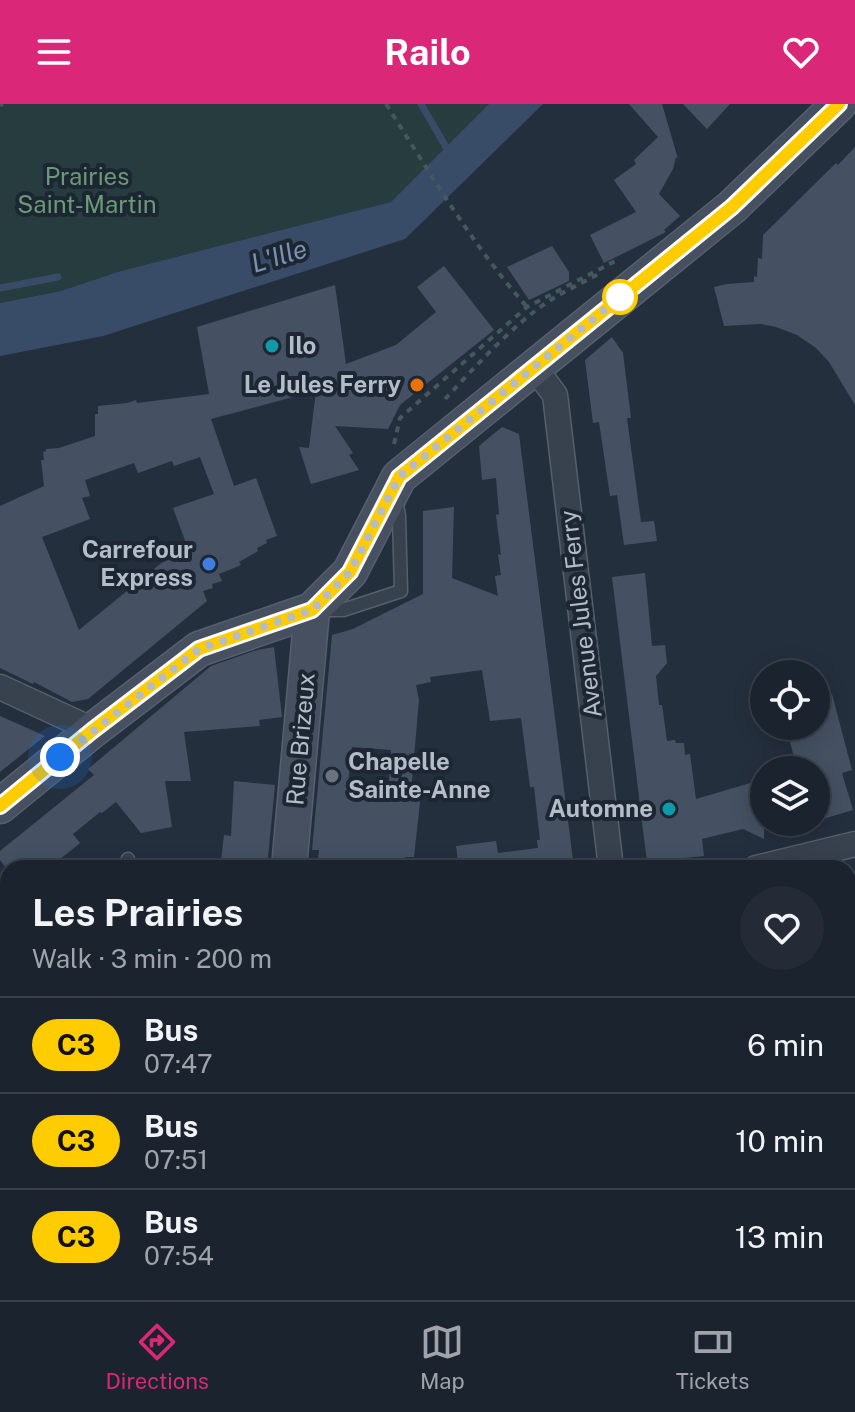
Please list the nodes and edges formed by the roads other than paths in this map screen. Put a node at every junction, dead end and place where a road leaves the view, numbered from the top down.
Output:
1 (839, 104) edge
2 (534, 367) junction
3 (396, 483) junction
4 (312, 610) junction
5 (0, 687) edge
6 (93, 730) junction
7 (0, 806) edge
8 (855, 844) edge
9 (290, 860) edge
10 (610, 860) edge
11 (789, 860) edge

1 - 2 main road
2 - 3 main road
2 - 10 street, Avenue Jules Ferry
3 - 4 main road
3 - 4 lane
4 - 6 main road
4 - 9 main road, Rue Brizeux
5 - 6 street
6 - 7 main road
8 - 11 street

